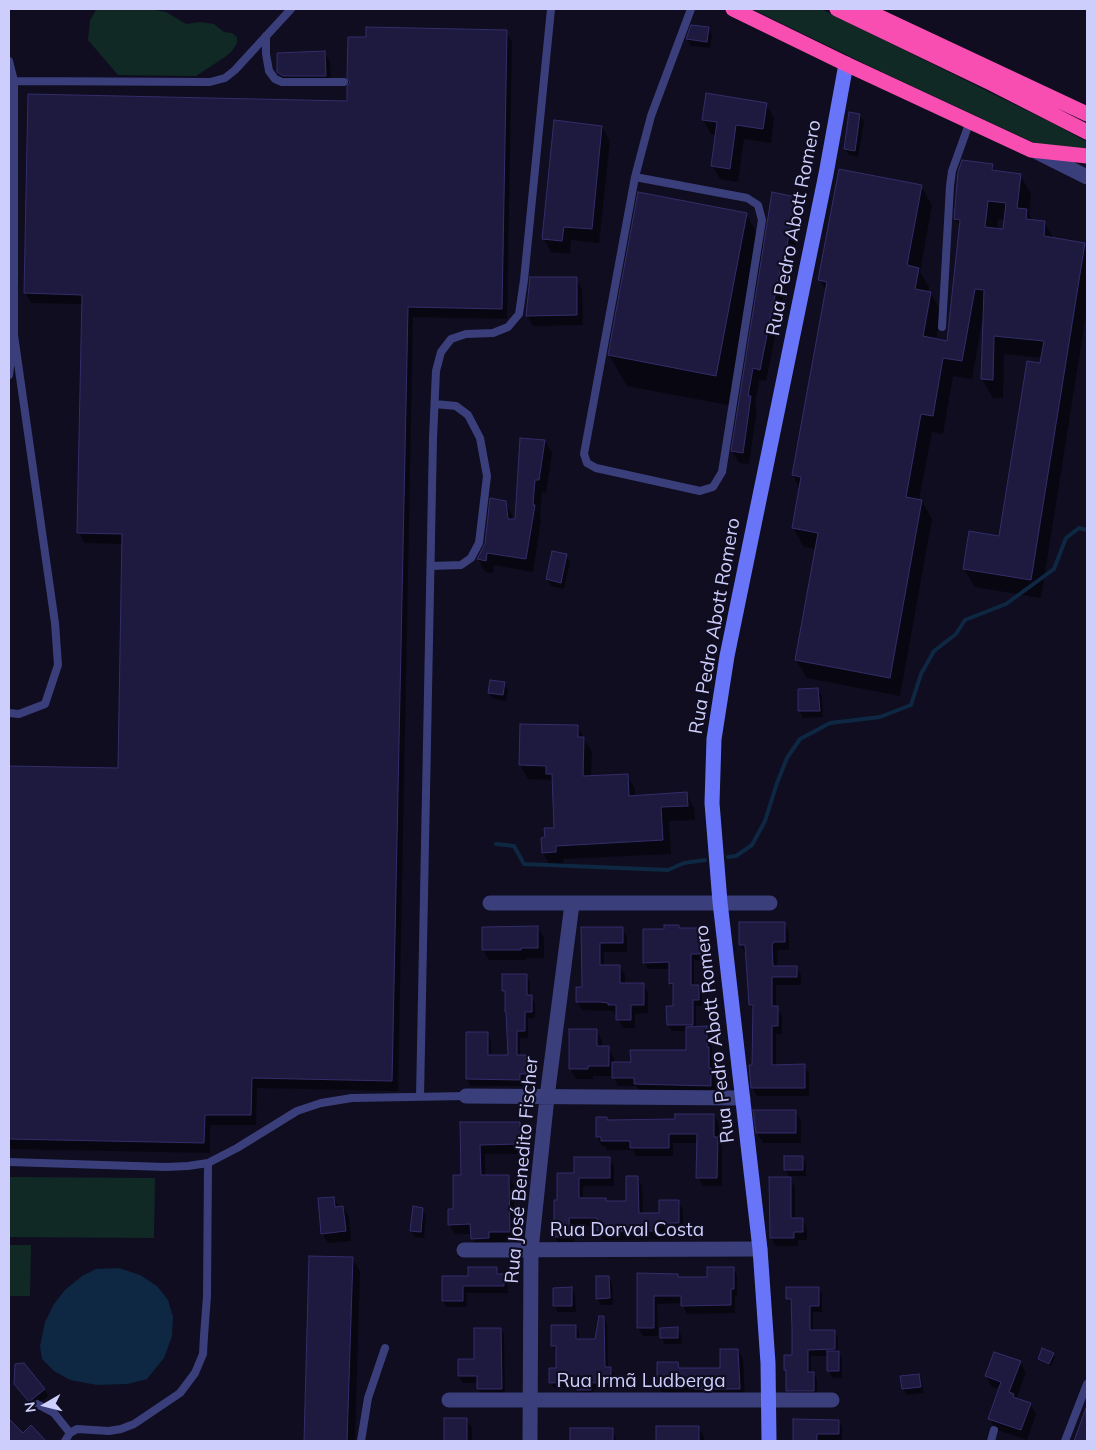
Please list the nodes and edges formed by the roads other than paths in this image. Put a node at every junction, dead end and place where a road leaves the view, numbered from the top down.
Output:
1 (291, 9) edge
2 (551, 9) edge
3 (691, 9) edge
4 (733, 9) edge
5 (837, 9) edge
6 (864, 9) edge
7 (266, 36) junction
8 (9, 61) edge
9 (846, 64) junction
10 (14, 81) junction
11 (344, 82) dead end
12 (1087, 114) edge
13 (970, 121) junction
14 (1087, 132) edge
15 (1032, 150) junction
16 (1087, 156) edge
17 (635, 177) junction
18 (1087, 177) edge
19 (942, 327) dead end
20 (14, 335) junction
21 (9, 375) edge
22 (435, 404) junction
23 (431, 566) junction
24 (9, 713) edge
25 (720, 902) junction
26 (770, 903) dead end
27 (490, 904) dead end
28 (572, 904) junction
29 (466, 1096) joint
30 (547, 1096) junction
31 (420, 1098) junction
32 (744, 1098) junction
33 (9, 1162) edge
34 (208, 1163) junction
35 (760, 1249) junction
36 (464, 1250) dead end
37 (531, 1250) junction
38 (385, 1348) dead end
39 (1087, 1384) edge
40 (449, 1400) dead end
41 (832, 1400) dead end
42 (530, 1401) junction
43 (768, 1401) junction
44 (37, 1404) dead end
45 (994, 1430) dead end
46 (70, 1433) junction
47 (64, 1441) edge
48 (361, 1441) edge
49 (530, 1441) edge
50 (769, 1441) edge
51 (991, 1441) edge
52 (1065, 1441) edge

1 - 7 lane
2 - 22 lane
3 - 17 lane
4 - 9 highway
5 - 14 highway
6 - 12 highway
7 - 10 lane
7 - 11 lane
8 - 10 lane
9 - 13 highway
9 - 25 street, Rua Pedro Abott Romero
10 - 20 lane
13 - 15 highway
13 - 19 lane
15 - 16 highway
15 - 18 street
17 - 17 lane
20 - 21 lane
20 - 24 lane
22 - 23 lane
22 - 23 lane
23 - 31 lane
25 - 26 street
25 - 28 street
25 - 32 street, Rua Pedro Abott Romero
27 - 28 street
28 - 30 street, Rua José Benedito Fischer
29 - 30 street
29 - 31 lane
30 - 32 street
30 - 37 street, Rua José Benedito Fischer
31 - 34 lane
32 - 35 street, Rua Pedro Abott Romero
33 - 34 lane
34 - 46 lane
35 - 37 street, Rua Dorval Costa
35 - 43 street, Rua Pedro Abott Romero
36 - 37 street, Rua Dorval Costa
37 - 42 street, Rua José Benedito Fischer
38 - 48 lane
39 - 52 lane
40 - 42 street, Rua Irmã Ludberga
41 - 43 street, Rua Irmã Ludberga
42 - 43 street, Rua Irmã Ludberga
42 - 49 street, Rua José Benedito Fischer
43 - 50 street, Rua Pedro Abott Romero
44 - 46 lane
45 - 51 lane
46 - 47 lane

